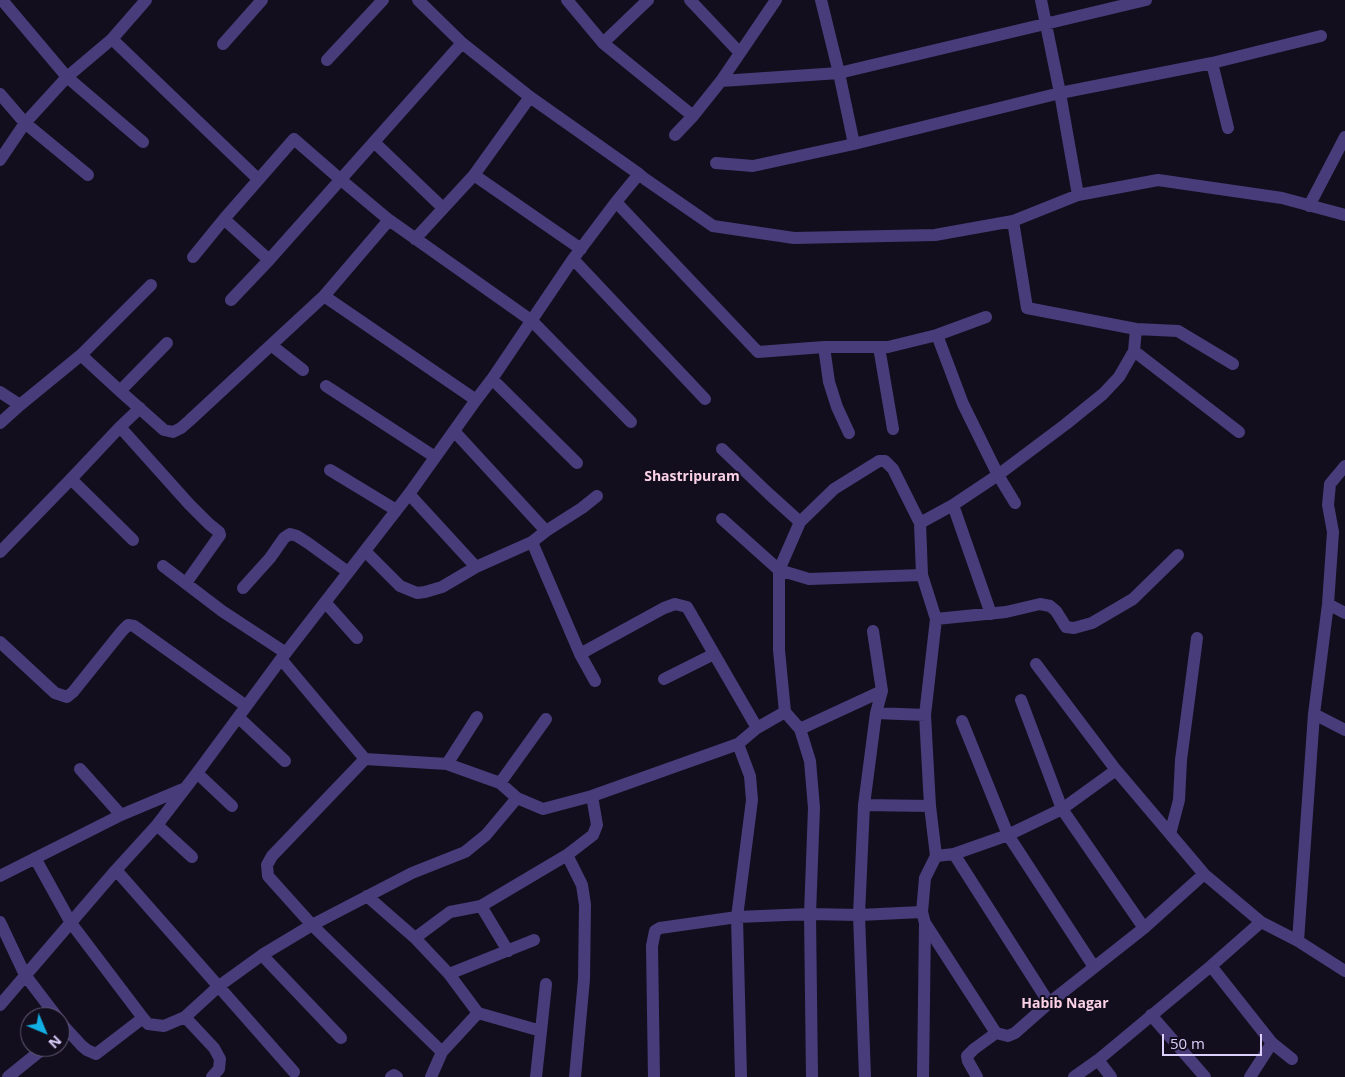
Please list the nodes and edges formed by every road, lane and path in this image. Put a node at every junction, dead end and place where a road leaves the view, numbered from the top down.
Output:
1 (2, 0) edge
2 (146, 0) edge
3 (262, 0) edge
4 (383, 0) edge
5 (418, 0) edge
6 (567, 0) edge
7 (648, 0) edge
8 (690, 0) edge
9 (776, 0) edge
10 (821, 0) edge
11 (1041, 0) edge
12 (1146, 0) edge
13 (1046, 23) junction
14 (1321, 36) dead end
15 (112, 39) junction
16 (462, 43) junction
17 (603, 43) junction
18 (223, 44) dead end
19 (740, 54) junction
20 (327, 60) dead end
21 (1212, 63) junction
22 (839, 73) junction
23 (67, 77) junction
24 (721, 81) junction
25 (1060, 93) junction
26 (0, 94) edge
27 (530, 97) junction
28 (693, 116) junction
29 (25, 123) junction
30 (1228, 128) dead end
31 (675, 135) dead end
32 (1345, 137) edge
33 (143, 142) dead end
34 (374, 142) junction
35 (854, 144) junction
36 (0, 160) edge
37 (716, 163) dead end
38 (639, 174) junction
39 (88, 175) dead end
40 (474, 175) junction
41 (258, 179) junction
42 (340, 179) junction
43 (1078, 195) junction
44 (616, 202) junction
45 (1309, 206) junction
46 (443, 208) junction
47 (1345, 215) edge
48 (224, 219) junction
49 (389, 220) junction
50 (1012, 220) junction
51 (415, 240) junction
52 (581, 248) junction
53 (193, 258) dead end
54 (573, 259) junction
55 (269, 260) junction
56 (151, 285) dead end
57 (324, 296) junction
58 (231, 300) dead end
59 (986, 317) dead end
60 (532, 320) junction
61 (1136, 329) junction
62 (937, 336) junction
63 (167, 343) dead end
64 (272, 345) junction
65 (824, 347) junction
66 (879, 347) junction
67 (1134, 351) junction
68 (81, 355) junction
69 (1233, 364) dead end
70 (303, 370) dead end
71 (492, 379) junction
72 (326, 386) dead end
73 (120, 391) junction
74 (0, 392) edge
75 (705, 399) dead end
76 (476, 400) junction
77 (20, 405) junction
78 (140, 408) junction
79 (631, 422) dead end
80 (0, 423) edge
81 (120, 427) junction
82 (893, 429) dead end
83 (454, 431) junction
84 (1239, 432) dead end
85 (849, 433) dead end
86 (722, 450) dead end
87 (435, 457) junction
88 (576, 463) dead end
89 (1345, 466) edge
90 (330, 470) dead end
91 (998, 475) junction
92 (71, 479) junction
93 (409, 494) junction
94 (597, 496) dead end
95 (1015, 503) dead end
96 (953, 505) junction
97 (396, 510) junction
98 (722, 519) dead end
99 (800, 522) junction
100 (920, 523) junction
101 (546, 531) junction
102 (1333, 532) junction
103 (1345, 538) edge
104 (133, 540) dead end
105 (532, 542) junction
106 (365, 550) junction
107 (0, 552) edge
108 (1178, 555) dead end
109 (164, 566) dead end
110 (476, 567) junction
111 (779, 570) junction
112 (348, 572) junction
113 (922, 575) junction
114 (186, 583) junction
115 (243, 588) dead end
116 (325, 602) junction
117 (1328, 604) junction
118 (1345, 613) edge
119 (991, 614) junction
120 (936, 619) junction
121 (873, 631) dead end
122 (356, 638) dead end
123 (1196, 638) dead end
124 (0, 642) edge
125 (580, 654) junction
126 (714, 654) junction
127 (283, 656) junction
128 (1036, 664) dead end
129 (664, 679) dead end
130 (595, 681) dead end
131 (882, 691) junction
132 (1021, 700) dead end
133 (246, 706) junction
134 (785, 712) junction
135 (876, 713) junction
136 (1314, 714) junction
137 (925, 715) junction
138 (238, 717) junction
139 (477, 717) dead end
140 (546, 719) dead end
141 (962, 721) dead end
142 (757, 728) junction
143 (800, 729) junction
144 (1345, 730) edge
145 (738, 744) junction
146 (366, 759) junction
147 (285, 761) dead end
148 (447, 764) junction
149 (80, 769) dead end
150 (1116, 770) junction
151 (197, 773) junction
152 (500, 783) junction
153 (185, 788) junction
154 (592, 796) junction
155 (517, 798) junction
156 (864, 805) junction
157 (232, 806) dead end
158 (930, 806) junction
159 (1062, 809) junction
160 (121, 815) junction
161 (157, 825) junction
162 (1170, 834) junction
163 (1008, 835) junction
164 (954, 854) junction
165 (567, 856) junction
166 (936, 856) junction
167 (192, 857) dead end
168 (35, 858) junction
169 (116, 870) junction
170 (1204, 874) junction
171 (0, 876) edge
172 (367, 896) junction
173 (481, 906) junction
174 (810, 914) junction
175 (859, 915) junction
176 (737, 917) junction
177 (923, 918) junction
178 (0, 922) edge
179 (1261, 922) junction
180 (71, 923) junction
181 (312, 925) junction
182 (1144, 928) junction
183 (415, 938) junction
184 (534, 940) dead end
185 (1298, 941) junction
186 (508, 951) junction
187 (262, 955) junction
188 (1212, 966) junction
189 (1094, 967) junction
190 (1345, 971) edge
191 (449, 974) junction
192 (25, 975) junction
193 (546, 984) dead end
194 (219, 986) junction
195 (1049, 1003) junction
196 (0, 1005) edge
197 (49, 1007) edge
198 (478, 1013) junction
199 (1151, 1015) junction
200 (185, 1017) junction
201 (143, 1018) junction
202 (541, 1032) junction
203 (996, 1033) junction
204 (70, 1036) edge
205 (341, 1038) dead end
206 (1272, 1043) junction
207 (442, 1052) junction
208 (33, 1057) edge
209 (1292, 1059) dead end
210 (1098, 1060) junction
211 (294, 1072) dead end
212 (8, 1077) edge
213 (212, 1077) edge
214 (391, 1077) edge
215 (397, 1077) edge
216 (431, 1077) edge
217 (536, 1077) edge
218 (575, 1077) edge
219 (654, 1077) edge
220 (741, 1077) edge
221 (812, 1077) edge
222 (865, 1077) edge
223 (924, 1077) edge
224 (977, 1077) edge
225 (1074, 1077) edge
226 (1111, 1077) edge
227 (1205, 1077) edge
228 (1250, 1077) edge

1 - 23 street
2 - 15 street
3 - 18 street
4 - 20 street
5 - 16 street
6 - 17 street
7 - 17 street
8 - 19 street
9 - 19 street
10 - 22 street
11 - 13 street
12 - 13 street
13 - 22 street
13 - 25 street
14 - 21 street
15 - 23 street
15 - 41 street
16 - 27 street
16 - 34 street
17 - 28 street
19 - 24 street
21 - 25 street
21 - 30 street
22 - 24 street
22 - 35 street
23 - 29 street
23 - 33 street
24 - 28 street
25 - 35 street
25 - 43 street
26 - 29 street
27 - 38 street
27 - 40 street
28 - 31 street
29 - 36 street
29 - 39 street
32 - 45 street
34 - 42 street
34 - 46 street
35 - 37 street
38 - 44 street
38 - 50 street
40 - 46 street
40 - 52 street
41 - 42 street
41 - 48 street
42 - 49 street
42 - 55 street
43 - 45 street
43 - 50 street
44 - 52 street
44 - 65 street
45 - 47 street
46 - 51 street
48 - 53 street
48 - 55 street
49 - 51 street
49 - 57 street
50 - 61 street
51 - 60 street
52 - 54 street
54 - 60 street
54 - 75 street
55 - 58 street
56 - 68 street
57 - 64 street
57 - 76 street
59 - 62 street
60 - 71 street
60 - 79 street
61 - 67 street
61 - 69 street
62 - 66 street
62 - 91 street
63 - 73 street
64 - 70 street
64 - 78 street
65 - 66 street
65 - 85 street
66 - 82 street
67 - 84 street
67 - 91 street
68 - 73 street
68 - 77 street
71 - 76 street
71 - 88 street
72 - 87 street
73 - 78 street
74 - 77 street
76 - 83 street
77 - 80 street
78 - 81 street
81 - 92 street
81 - 114 street
83 - 87 street
83 - 101 street
86 - 99 street
87 - 93 street
89 - 102 street
90 - 97 street
91 - 95 street
91 - 96 street
92 - 104 street
92 - 107 street
93 - 97 street
93 - 110 street
94 - 101 street
96 - 100 street
96 - 119 street
97 - 106 street
98 - 111 street
99 - 100 street
99 - 111 street
100 - 113 street
101 - 105 street
102 - 103 street
102 - 117 street
105 - 110 street
105 - 125 street
106 - 110 street
106 - 112 street
108 - 119 street
109 - 114 street
111 - 113 street
111 - 134 street
112 - 115 street
112 - 116 street
113 - 120 street
114 - 127 street
116 - 122 street
116 - 127 street
117 - 118 street
117 - 136 street
119 - 120 street
120 - 137 street
121 - 131 street
123 - 162 street
124 - 133 street
125 - 126 street
125 - 130 street
126 - 129 street
126 - 142 street
127 - 133 street
127 - 146 street
128 - 150 street
131 - 135 street
131 - 143 street
132 - 159 street
133 - 138 street
134 - 142 street
134 - 143 street
135 - 137 street
135 - 156 street
136 - 144 street
136 - 185 street
137 - 158 street
138 - 147 street
138 - 151 street
139 - 148 street
140 - 152 street
141 - 163 street
142 - 145 street
143 - 174 street
145 - 154 street
145 - 176 street
146 - 148 street
146 - 181 street
148 - 152 street
149 - 160 street
150 - 159 street
150 - 162 street
151 - 153 street
151 - 157 street
152 - 155 street
153 - 160 street
153 - 161 street
154 - 155 street
154 - 165 street
155 - 172 street
156 - 158 street
156 - 175 street
158 - 166 street
159 - 163 street
159 - 182 street
160 - 168 street
161 - 167 street
161 - 169 street
162 - 170 street
163 - 164 street
163 - 189 street
164 - 166 street
164 - 195 street
165 - 173 street
165 - 218 street
166 - 177 street
168 - 171 street
168 - 180 street
169 - 180 street
169 - 194 street
170 - 179 street
170 - 182 street
172 - 181 street
172 - 183 street
173 - 183 street
173 - 186 street
174 - 175 street
174 - 176 street
174 - 221 street
175 - 177 street
175 - 222 street
176 - 219 street
176 - 220 street
177 - 203 street
177 - 223 street
178 - 192 street
179 - 185 street
179 - 188 street
180 - 192 street
180 - 201 street
181 - 187 street
181 - 207 street
182 - 189 street
183 - 191 street
184 - 186 street
185 - 190 street
186 - 191 street
187 - 194 street
187 - 205 street
188 - 199 street
188 - 206 street
189 - 195 street
191 - 198 street
192 - 196 street
192 - 197 street
193 - 202 street
194 - 200 street
194 - 211 street
195 - 203 street
198 - 202 street
198 - 207 street
199 - 210 street
199 - 227 street
200 - 201 street
200 - 213 street
201 - 204 street
202 - 217 street
203 - 224 street
206 - 209 street
206 - 228 street
207 - 216 street
208 - 212 street
210 - 225 street
210 - 226 street
214 - 215 street

